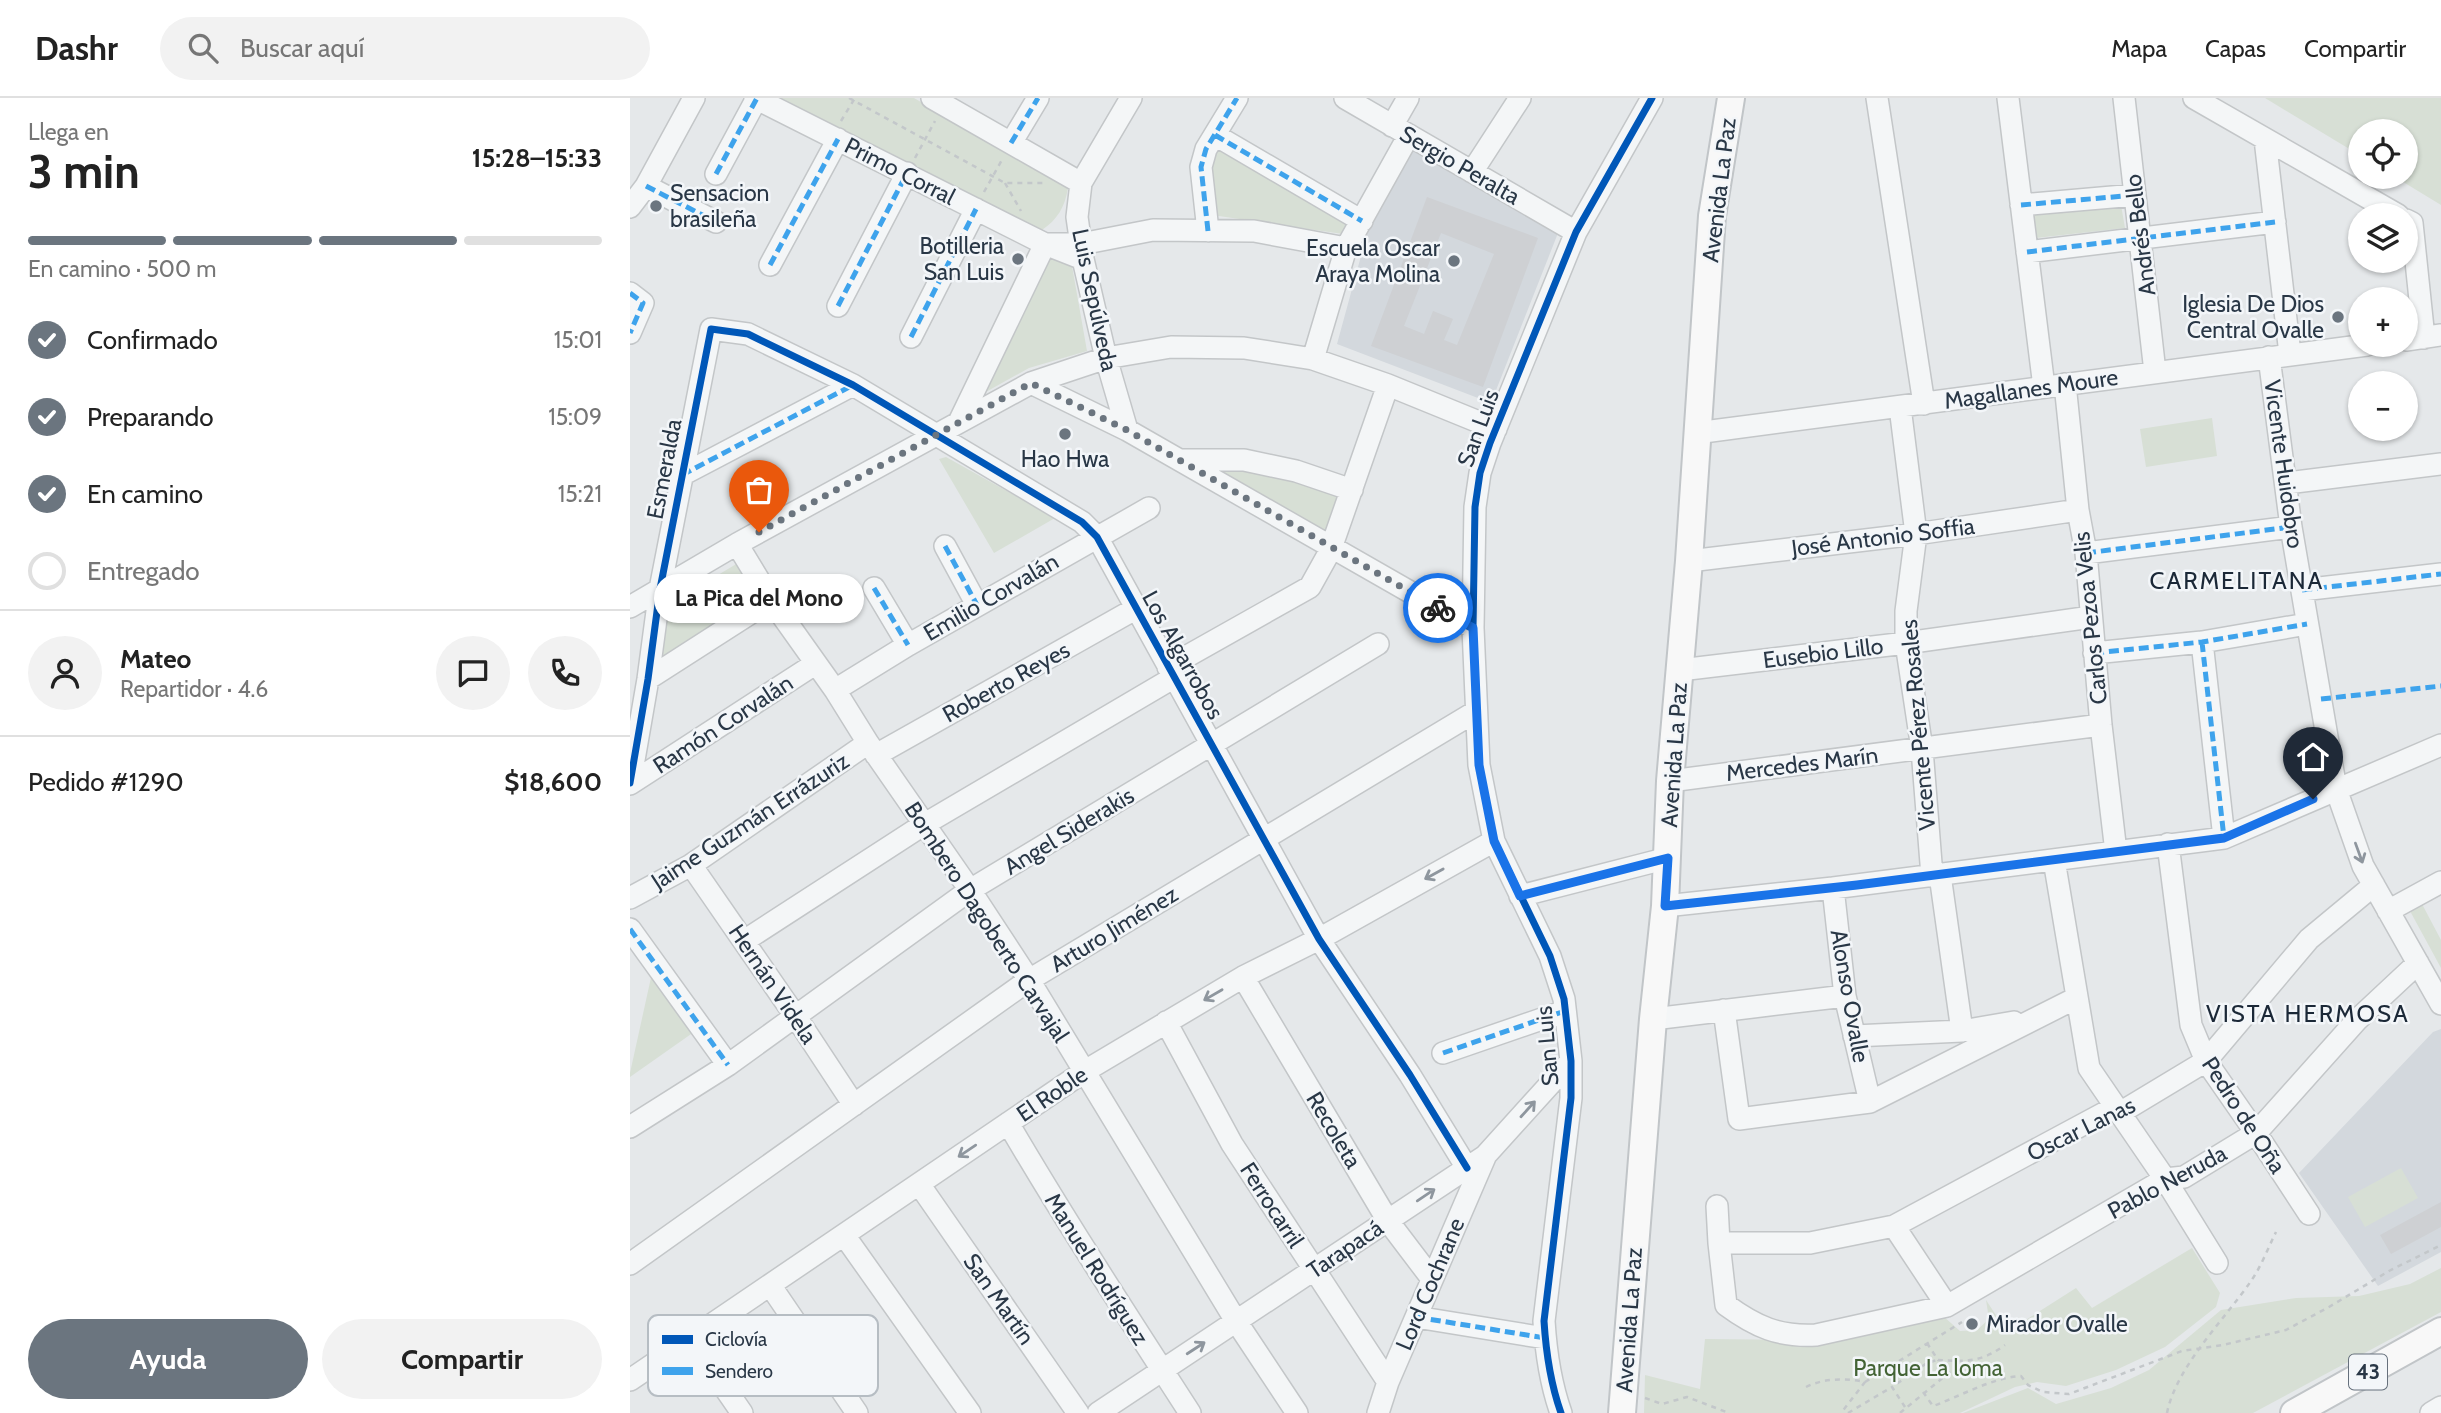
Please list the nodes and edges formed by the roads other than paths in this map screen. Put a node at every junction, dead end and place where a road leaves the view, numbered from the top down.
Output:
1 (694, 98) edge
2 (756, 98) edge
3 (1038, 98) edge
4 (1131, 98) edge
5 (1237, 98) edge
6 (1345, 98) edge
7 (1408, 98) edge
8 (1520, 98) edge
9 (1652, 98) edge
10 (1731, 98) edge
11 (1877, 98) edge
12 (2008, 98) edge
13 (2124, 98) edge
14 (2194, 98) edge
15 (940, 101) edge
16 (1400, 130) junction
17 (1215, 135) junction
18 (836, 138) junction
19 (2265, 139) junction
20 (1011, 143) junction
21 (1472, 172) junction
22 (907, 173) junction
23 (716, 174) dead end
24 (1081, 183) junction
25 (646, 186) junction
26 (2135, 195) junction
27 (2376, 203) edge
28 (2021, 205) junction
29 (630, 207) edge
30 (976, 209) junction
31 (1362, 221) junction
32 (716, 222) dead end
33 (2275, 222) junction
34 (1208, 231) junction
35 (1576, 232) junction
36 (2140, 238) junction
37 (1045, 244) junction
38 (1346, 248) junction
39 (1082, 252) junction
40 (2027, 252) junction
41 (770, 265) dead end
42 (2414, 273) edge
43 (630, 293) edge
44 (838, 306) dead end
45 (711, 329) joint
46 (630, 333) edge
47 (911, 337) dead end
48 (2424, 338) edge
49 (2348, 347) edge
50 (2279, 356) junction
51 (1106, 358) junction
52 (1313, 359) junction
53 (2155, 372) junction
54 (1031, 383) junction
55 (853, 385) junction
56 (1388, 385) junction
57 (2055, 386) junction
58 (1924, 404) junction
59 (1900, 407) junction
60 (959, 422) junction
61 (1496, 429) junction
62 (1127, 430) junction
63 (1696, 433) junction
64 (936, 434) junction
65 (1180, 460) junction
66 (2441, 464) edge
67 (682, 475) junction
68 (2287, 483) junction
69 (1352, 491) junction
70 (1149, 508) dead end
71 (2078, 510) junction
72 (2291, 527) junction
73 (1916, 534) junction
74 (1097, 537) junction
75 (737, 544) junction
76 (945, 546) dead end
77 (1332, 546) junction
78 (2086, 553) junction
79 (1689, 561) junction
80 (2441, 574) edge
81 (874, 588) dead end
82 (660, 589) junction
83 (2302, 590) junction
84 (771, 600) junction
85 (977, 605) junction
86 (630, 607) edge
87 (1135, 609) junction
88 (2091, 617) junction
89 (2307, 624) junction
90 (1473, 628) junction
91 (2202, 642) junction
92 (1906, 643) junction
93 (1378, 644) dead end
94 (908, 645) junction
95 (2094, 653) junction
96 (815, 664) junction
97 (1680, 670) junction
98 (1170, 673) junction
99 (648, 679) junction
100 (835, 690) junction
101 (1475, 712) junction
102 (2101, 725) junction
103 (1212, 745) junction
104 (2441, 745) edge
105 (872, 749) junction
106 (1922, 749) junction
107 (1670, 781) junction
108 (630, 784) edge
109 (2336, 789) junction
110 (923, 825) junction
111 (2224, 838) junction
112 (1262, 839) junction
113 (1494, 841) junction
114 (2168, 844) junction
115 (2116, 852) junction
116 (1668, 858) junction
117 (2054, 860) junction
118 (691, 864) junction
119 (1936, 875) junction
120 (2441, 883) edge
121 (2374, 885) junction
122 (1833, 888) junction
123 (970, 890) junction
124 (1520, 896) junction
125 (630, 898) edge
126 (1665, 906) junction
127 (2388, 911) junction
128 (630, 929) edge
129 (1319, 939) junction
130 (744, 941) junction
131 (2418, 963) junction
132 (1242, 977) junction
133 (1029, 980) junction
134 (1845, 996) junction
135 (2076, 999) junction
136 (2441, 1004) edge
137 (1724, 1010) junction
138 (1565, 1011) junction
139 (796, 1017) junction
140 (1653, 1018) junction
141 (2037, 1018) junction
142 (1166, 1022) junction
143 (1962, 1031) junction
144 (1854, 1036) junction
145 (1443, 1053) dead end
146 (1571, 1061) junction
147 (2206, 1061) junction
148 (728, 1065) junction
149 (1085, 1071) junction
150 (1870, 1102) junction
151 (854, 1105) junction
152 (2118, 1110) junction
153 (1008, 1123) junction
154 (630, 1127) edge
155 (2256, 1133) junction
156 (1485, 1156) junction
157 (1467, 1168) junction
158 (2165, 1179) junction
159 (919, 1184) junction
160 (1717, 1206) dead end
161 (2309, 1214) dead end
162 (1388, 1221) junction
163 (1894, 1226) junction
164 (844, 1235) junction
165 (1719, 1243) junction
166 (630, 1264) edge
167 (2217, 1264) dead end
168 (1314, 1270) junction
169 (1432, 1279) junction
170 (770, 1285) junction
171 (1947, 1306) junction
172 (726, 1315) edge
173 (790, 1315) edge
174 (1416, 1317) junction
175 (1236, 1321) junction
176 (2441, 1331) edge
177 (1545, 1338) junction
178 (648, 1368) edge
179 (1161, 1371) junction
180 (630, 1380) edge
181 (1388, 1382) junction
182 (730, 1396) edge
183 (845, 1396) edge
184 (1622, 1402) edge
185 (2441, 1407) edge
186 (742, 1413) edge
187 (857, 1413) edge
188 (970, 1413) edge
189 (1078, 1413) edge
190 (1098, 1413) edge
191 (1190, 1413) edge
192 (1297, 1413) edge
193 (1378, 1413) edge
194 (1561, 1413) edge
195 (2294, 1413) edge
196 (2431, 1413) edge

1 - 25 street
2 - 18 street, Primo Corral
2 - 23 street
3 - 20 street
4 - 24 street, Luis Sepúlveda
5 - 17 street
6 - 16 street, Sergio Peralta
7 - 16 street
8 - 21 street
9 - 35 street, San Luis
10 - 63 main road, Avenida La Paz
11 - 58 street
12 - 28 street, Carlos Pezoa Velis
13 - 26 street, Andrés Bello
14 - 19 street
15 - 20 street
16 - 21 street, Sergio Peralta
16 - 31 street
17 - 31 street
17 - 34 street
18 - 22 street, Primo Corral
18 - 41 street
19 - 27 street
19 - 33 street, Vicente Huidobro
20 - 24 street
21 - 35 street, Sergio Peralta
22 - 30 street, Primo Corral
22 - 44 street
24 - 39 street, Luis Sepúlveda
25 - 29 street
25 - 32 street
26 - 28 street
26 - 36 street, Andrés Bello
28 - 40 street, Carlos Pezoa Velis
30 - 37 street, Primo Corral
30 - 47 street
31 - 38 street
33 - 36 street
33 - 50 street, Vicente Huidobro
34 - 38 street
34 - 39 street
35 - 61 street, San Luis
36 - 40 street
36 - 53 street, Andrés Bello
37 - 39 street, Primo Corral
37 - 60 street
38 - 52 street
39 - 51 street, Luis Sepúlveda
40 - 57 street, Carlos Pezoa Velis
42 - 48 street
43 - 46 street
45 - 55 street, Los Algarrobos
45 - 67 street, Esmeralda
49 - 50 street, Magallanes Moure
50 - 53 street, Magallanes Moure
50 - 68 street, Vicente Huidobro
51 - 52 street
51 - 54 street
51 - 62 street, Luis Sepúlveda
52 - 56 street
53 - 57 street, Magallanes Moure
54 - 60 street
54 - 62 street
55 - 64 street, Los Algarrobos
55 - 67 street
56 - 61 street
56 - 69 street
57 - 58 street, Magallanes Moure
57 - 71 street, Carlos Pezoa Velis
58 - 59 street, Magallanes Moure
59 - 63 street, Magallanes Moure
59 - 73 street, Vicente Pérez Rosales
60 - 64 street
61 - 90 street, San Luis
62 - 65 street
63 - 79 main road, Avenida La Paz
64 - 74 street, Los Algarrobos
64 - 75 street
65 - 69 street
65 - 77 street
66 - 68 street
67 - 82 street, Esmeralda
68 - 72 street, Vicente Huidobro
69 - 77 street
70 - 74 street, Emilio Corvalán
71 - 73 street, José Antonio Soffia
71 - 78 street, Carlos Pezoa Velis
72 - 78 street
72 - 83 street, Vicente Huidobro
73 - 79 street, José Antonio Soffia
73 - 92 street, Vicente Pérez Rosales
74 - 85 street, Emilio Corvalán
74 - 87 street, Los Algarrobos
75 - 82 street
75 - 84 street, Bombero Dagoberto Carvajal
76 - 85 street
77 - 90 street
77 - 98 street
78 - 88 street, Carlos Pezoa Velis
79 - 97 main road, Avenida La Paz
80 - 83 street
81 - 94 street
82 - 86 street
82 - 99 street, Esmeralda
83 - 89 street, Vicente Huidobro
84 - 96 street, Bombero Dagoberto Carvajal
84 - 99 street
85 - 94 street, Emilio Corvalán
87 - 98 street, Los Algarrobos
87 - 105 street, Roberto Reyes
88 - 92 street, Eusebio Lillo
88 - 95 street, Carlos Pezoa Velis
89 - 91 street
89 - 109 street, Vicente Huidobro
90 - 101 street, San Luis
91 - 95 street
91 - 111 street
92 - 97 street, Eusebio Lillo
92 - 106 street, Vicente Pérez Rosales
93 - 103 street, Angel Siderakis
94 - 100 street, Emilio Corvalán
95 - 102 street, Carlos Pezoa Velis
96 - 100 street, Bombero Dagoberto Carvajal
96 - 108 street, Ramón Corvalán
97 - 107 main road, Avenida La Paz
98 - 103 street, Los Algarrobos
98 - 110 street
99 - 108 street, Esmeralda
100 - 105 street, Bombero Dagoberto Carvajal
101 - 112 street, Arturo Jiménez
101 - 113 street, San Luis
102 - 106 street, Mercedes Marín
102 - 115 street, Carlos Pezoa Velis
103 - 112 street, Los Algarrobos
103 - 123 street, Angel Siderakis
104 - 109 street
105 - 110 street, Bombero Dagoberto Carvajal
105 - 118 street, Jaime Guzmán Errázuriz
106 - 107 street, Mercedes Marín
106 - 119 street, Vicente Pérez Rosales
107 - 116 main road, Avenida La Paz
109 - 111 street
109 -> 121 street, Vicente Huidobro
110 - 123 street, Bombero Dagoberto Carvajal
110 - 130 street
111 - 114 street
112 - 129 street, Los Algarrobos
112 - 133 street, Arturo Jiménez
113 - 124 street, San Luis
113 -> 129 street, El Roble
114 - 115 street
114 - 147 street, Pedro de Oña
115 - 117 street
116 - 124 street
116 - 126 main road, Avenida La Paz
117 - 119 street
117 - 135 street
118 - 125 street, Jaime Guzmán Errázuriz
118 - 130 street, Hernán Videla
119 - 122 street
119 - 143 street, Vicente Pérez Rosales
120 - 127 street
121 - 127 street, Vicente Huidobro
121 - 147 street, Oscar Lanas
122 - 126 street
122 - 134 street, Alonso Ovalle
123 - 133 street, Bombero Dagoberto Carvajal
123 - 139 street, Angel Siderakis
124 - 138 street, San Luis
126 - 140 main road, Avenida La Paz
127 - 131 street, Vicente Huidobro
128 - 148 street
129 - 132 street, El Roble
129 - 157 street, Los Algarrobos
130 - 139 street, Hernán Videla
131 - 136 street, Vicente Huidobro
131 - 155 street, Pablo Neruda
132 -> 142 street, El Roble
132 - 162 street, Recoleta
133 - 149 street, Bombero Dagoberto Carvajal
133 - 151 street, Arturo Jiménez
134 - 137 street
134 - 144 street, Alonso Ovalle
135 - 141 street
135 - 152 street
137 - 140 street
137 - 150 street
138 - 145 street
138 - 146 street, San Luis
139 - 148 street, Angel Siderakis
139 - 151 street, Hernán Videla
140 - 184 main road, Avenida La Paz
141 - 143 street
141 - 150 street
142 - 149 street, El Roble
142 - 168 street, Ferrocarril
143 - 144 street
144 - 150 street, Alonso Ovalle
156 -> 146 street, Tarapacá
146 - 177 street, San Luis
147 - 152 street, Oscar Lanas
147 - 155 street, Pedro de Oña
148 - 154 street, Angel Siderakis
149 - 153 street, El Roble
149 - 175 street, Bombero Dagoberto Carvajal
151 - 166 street, Arturo Jiménez
152 - 158 street
152 - 163 street, Oscar Lanas
153 -> 159 street, El Roble
153 - 179 street, Manuel Rodríguez
155 - 158 street, Pablo Neruda
155 - 161 street, Pedro de Oña
156 - 157 street, Tarapacá
156 - 169 street, Lord Cochrane
162 -> 157 street, Tarapacá
158 - 167 street
158 - 171 street, Pablo Neruda
159 - 164 street, El Roble
159 - 189 street, San Martín
160 - 165 street, Pablo Neruda
162 - 168 street, Tarapacá
162 - 169 street, Recoleta
163 - 165 street, Oscar Lanas
163 - 171 street
164 - 170 street, El Roble
164 - 188 street
165 - 171 street, Pablo Neruda
168 - 175 street, Tarapacá
168 - 181 street, Ferrocarril
169 - 174 street, Lord Cochrane
170 - 172 street, El Roble
170 - 173 street
174 - 177 street
174 - 181 street, Lord Cochrane
179 -> 175 street, Tarapacá
175 - 192 street, Bombero Dagoberto Carvajal
176 - 195 main road, 43
177 - 194 street, San Luis
178 - 180 street, El Roble
179 - 190 street, Tarapacá
179 - 191 street, Manuel Rodríguez
181 - 193 street, Lord Cochrane
182 - 186 street
183 - 187 street
185 - 196 street

